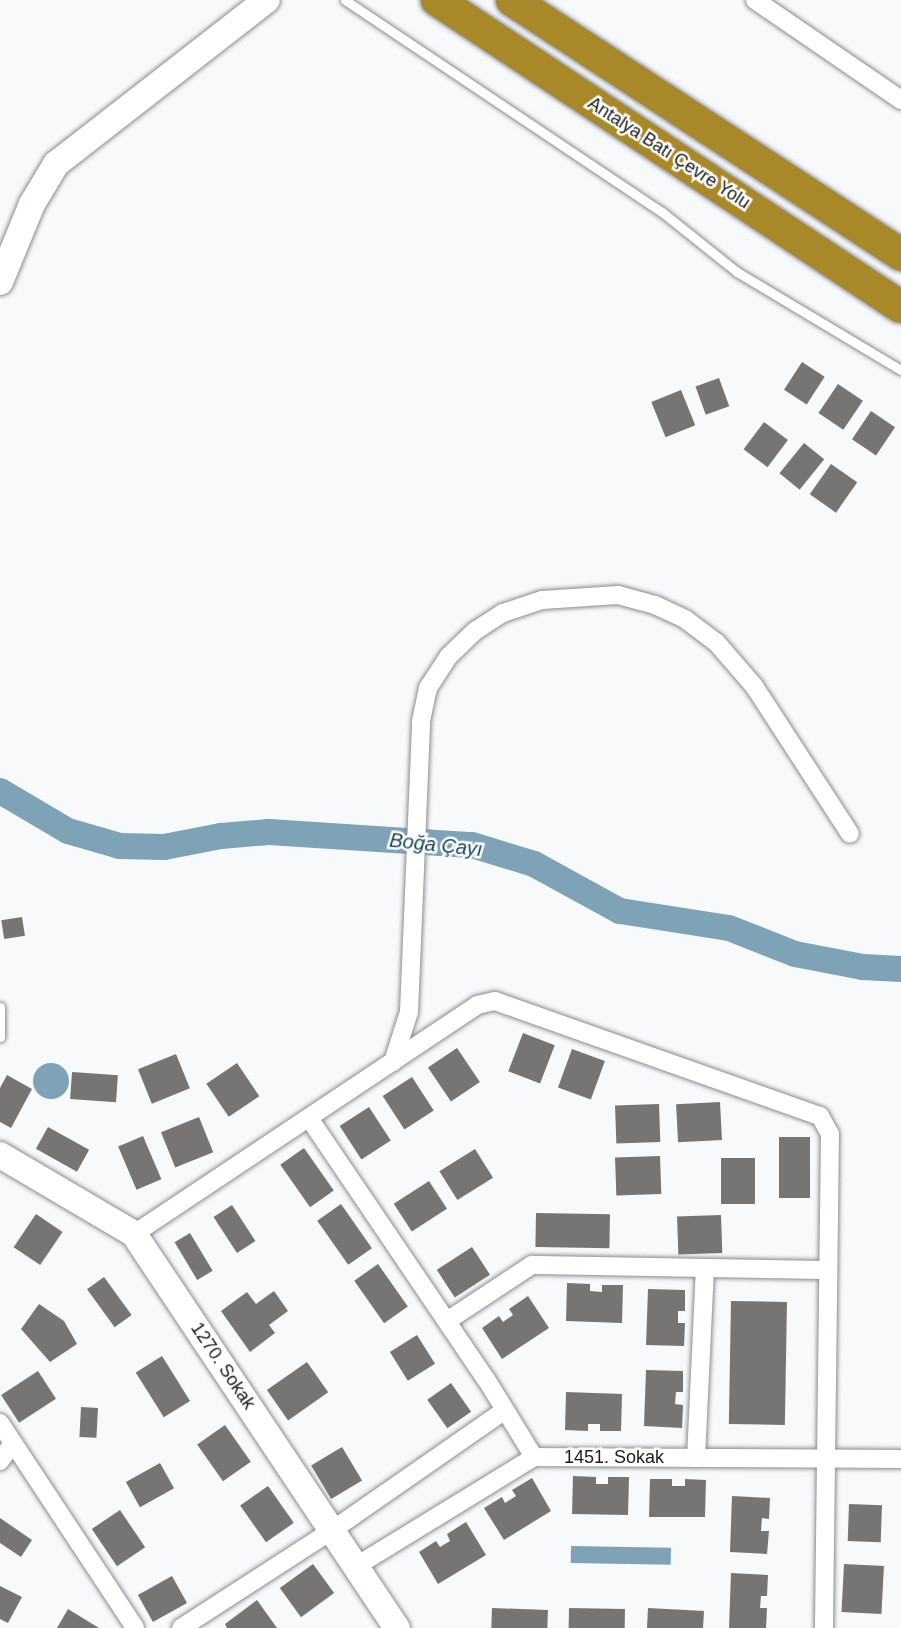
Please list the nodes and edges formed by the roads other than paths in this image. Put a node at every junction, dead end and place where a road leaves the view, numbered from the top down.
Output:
1 (267, 0) edge
2 (345, 0) edge
3 (437, 0) edge
4 (512, 0) edge
5 (755, 0) edge
6 (901, 100) edge
7 (901, 255) edge
8 (0, 282) edge
9 (901, 307) edge
10 (901, 370) edge
11 (850, 834) dead end
12 (0, 1007) edge
13 (0, 1037) edge
14 (393, 1062) junction
15 (309, 1118) junction
16 (0, 1155) edge
17 (134, 1234) junction
18 (705, 1268) junction
19 (828, 1270) junction
20 (447, 1321) junction
21 (505, 1410) junction
22 (0, 1423) edge
23 (13, 1443) junction
24 (534, 1457) junction
25 (696, 1458) junction
26 (826, 1458) junction
27 (901, 1459) edge
28 (0, 1461) edge
29 (334, 1529) junction
30 (358, 1565) junction
31 (135, 1628) edge
32 (181, 1628) edge
33 (397, 1628) edge
34 (824, 1628) edge

1 - 8 street
2 - 10 lane
3 - 9 highway, Antalya Batı Çevre Yolu
4 - 7 highway
5 - 6 street
11 - 14 street
12 - 13 lane
14 - 15 street
14 - 19 street
15 - 17 street
15 - 20 street
16 - 17 street, 1270. Sokak
17 - 29 street, 1270. Sokak
18 - 19 street
18 - 20 street
18 - 25 street
19 - 26 street
20 - 21 street
21 - 24 street
21 - 29 street
22 - 23 street
23 - 28 street
23 - 31 street
24 - 25 street, 1451. Sokak
24 - 30 street
25 - 26 street, 1451. Sokak
26 - 27 street, 1451. Sokak
26 - 34 street
29 - 30 street, 1270. Sokak
29 - 32 street
30 - 33 street, 1270. Sokak

